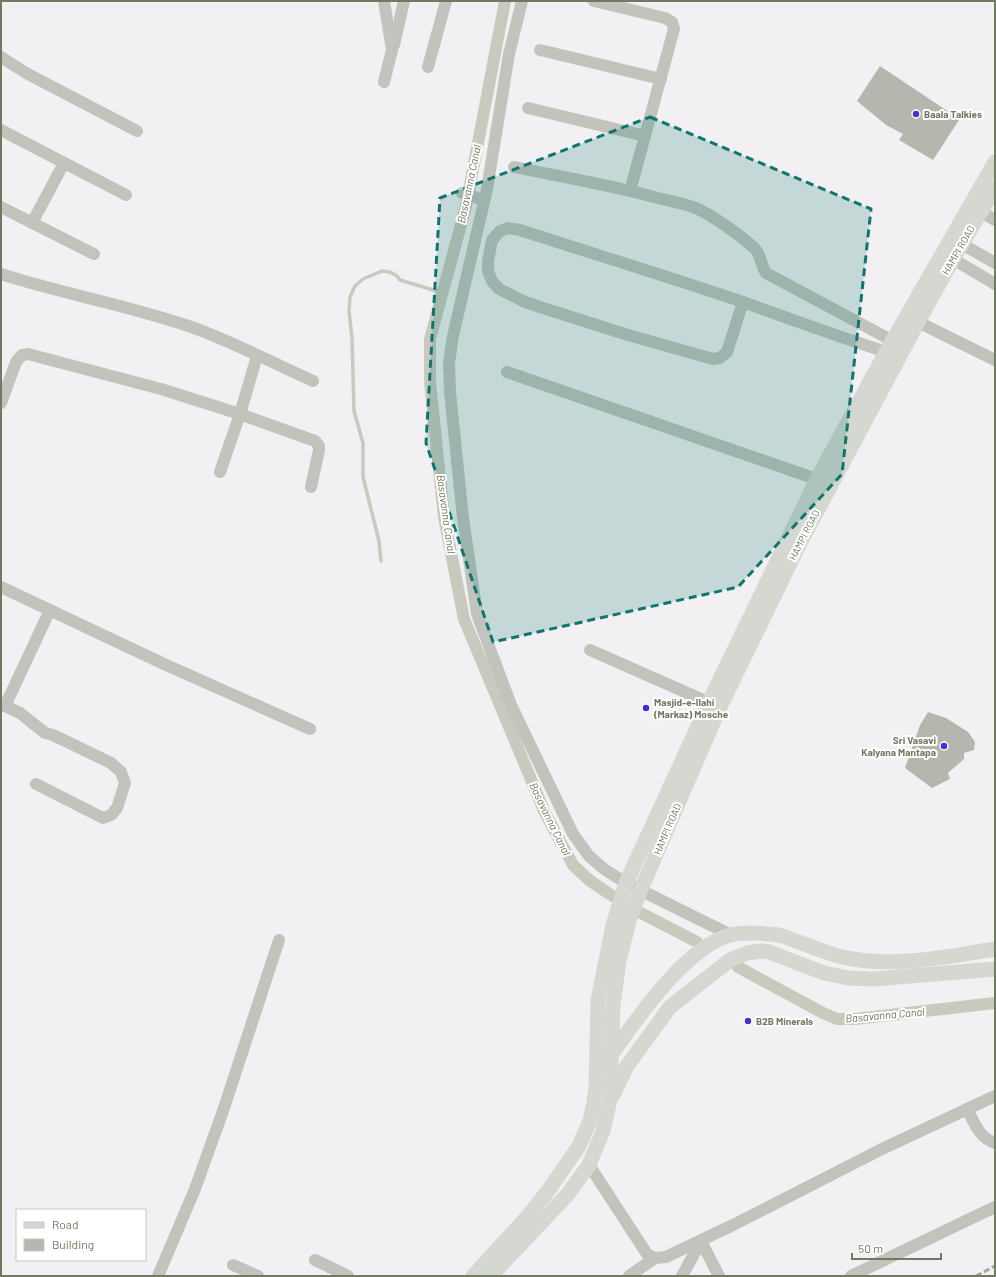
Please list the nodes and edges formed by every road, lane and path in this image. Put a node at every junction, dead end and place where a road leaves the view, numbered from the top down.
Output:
1 (384, 1) edge
2 (404, 1) edge
3 (446, 1) edge
4 (522, 1) edge
5 (594, 1) edge
6 (392, 50) junction
7 (540, 50) dead end
8 (1, 57) edge
9 (428, 67) dead end
10 (661, 79) junction
11 (384, 82) dead end
12 (528, 108) dead end
13 (1, 130) edge
14 (137, 131) dead end
15 (645, 136) junction
16 (995, 162) edge
17 (64, 163) junction
18 (514, 167) dead end
19 (995, 188) edge
20 (630, 191) junction
21 (462, 194) dead end
22 (126, 195) dead end
23 (480, 199) junction
24 (1, 207) edge
25 (981, 212) junction
26 (995, 220) edge
27 (32, 223) junction
28 (962, 244) junction
29 (94, 254) dead end
30 (953, 259) junction
31 (995, 263) edge
32 (1, 274) edge
33 (995, 284) edge
34 (743, 302) junction
35 (918, 322) junction
36 (893, 350) junction
37 (257, 356) junction
38 (995, 360) edge
39 (507, 372) dead end
40 (314, 381) dead end
41 (1, 403) edge
42 (240, 414) junction
43 (220, 472) dead end
44 (824, 482) junction
45 (311, 487) dead end
46 (1, 587) edge
47 (50, 610) junction
48 (590, 650) dead end
49 (715, 704) junction
50 (3, 705) edge
51 (310, 729) dead end
52 (36, 784) dead end
53 (625, 887) junction
54 (640, 892) junction
55 (623, 916) junction
56 (731, 935) junction
57 (279, 940) dead end
58 (995, 949) edge
59 (995, 969) edge
60 (612, 1054) junction
61 (995, 1096) edge
62 (610, 1100) junction
63 (967, 1109) junction
64 (995, 1142) edge
65 (589, 1165) junction
66 (995, 1207) edge
67 (700, 1241) junction
68 (655, 1258) junction
69 (315, 1260) dead end
70 (233, 1265) dead end
71 (158, 1276) edge
72 (258, 1276) edge
73 (348, 1276) edge
74 (473, 1276) edge
75 (491, 1276) edge
76 (629, 1276) edge
77 (682, 1276) edge
78 (719, 1276) edge
79 (851, 1276) edge

1 - 6 street
2 - 6 street
3 - 9 street
4 - 23 street
5 - 10 street
6 - 11 street
7 - 10 street
8 - 14 street
10 - 15 street
12 - 15 street
13 - 17 street
15 - 20 street
16 - 36 main road
17 - 22 street
17 - 27 street
18 - 20 street
19 - 25 main road, HAMPI ROAD
20 - 36 street
21 - 23 street
23 - 53 street
24 - 27 street
25 - 26 street
25 - 28 main road, HAMPI ROAD
27 - 29 street
28 - 30 main road, HAMPI ROAD
28 - 31 street
30 - 33 street
30 - 35 main road, HAMPI ROAD
32 - 37 street
34 - 34 street
34 - 36 street
35 - 36 main road, HAMPI ROAD
35 - 38 street
36 - 44 main road, HAMPI ROAD
37 - 40 street
37 - 42 street
39 - 44 street
41 - 42 street
42 - 43 street
42 - 45 street
44 - 49 main road, HAMPI ROAD
46 - 47 street
47 - 50 street
47 - 51 street
48 - 49 street
49 - 53 main road
49 - 54 main road, HAMPI ROAD
50 - 52 street
53 - 54 street
53 - 55 main road
54 - 55 main road, HAMPI ROAD
54 - 56 street
55 - 60 main road
55 - 74 main road
56 - 58 main road
56 - 60 main road
57 - 71 street
59 - 62 main road
60 - 62 main road
61 - 63 street
62 - 65 main road
63 - 64 street
63 - 67 street
65 - 68 street
65 - 75 main road
66 - 79 street
67 - 68 street
67 - 77 street
67 - 78 street
68 - 76 street
69 - 73 street
70 - 72 street

